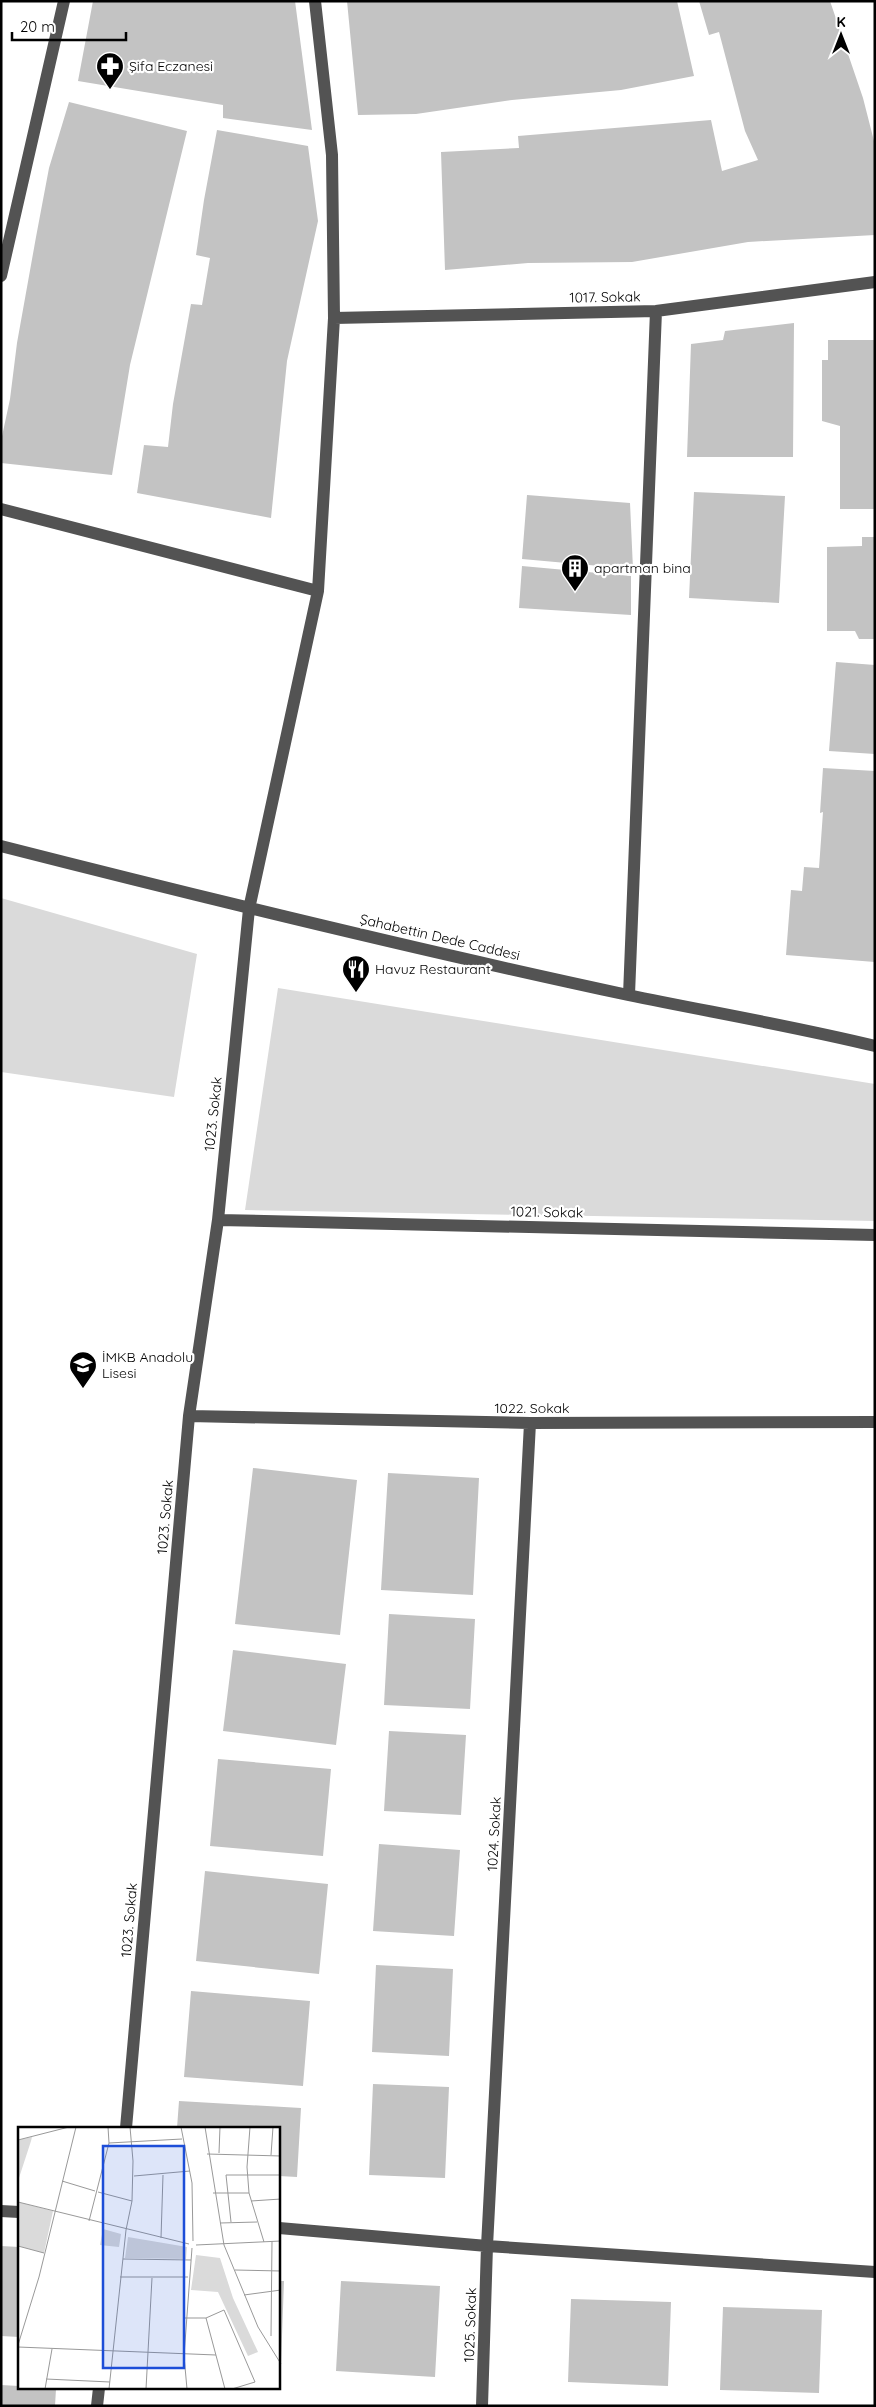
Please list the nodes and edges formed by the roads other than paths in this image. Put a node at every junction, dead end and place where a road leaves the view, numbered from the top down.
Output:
1 (64, 1) edge
2 (315, 1) edge
3 (1, 276) edge
4 (875, 282) edge
5 (656, 311) junction
6 (334, 318) junction
7 (1, 509) edge
8 (318, 591) junction
9 (1, 846) edge
10 (249, 909) junction
11 (628, 995) junction
12 (875, 1046) edge
13 (218, 1220) junction
14 (875, 1234) edge
15 (189, 1416) junction
16 (875, 1422) edge
17 (530, 1424) junction
18 (126, 2127) edge
19 (1, 2212) edge
20 (18, 2212) edge
21 (280, 2228) edge
22 (487, 2246) junction
23 (875, 2272) edge
24 (99, 2390) edge
25 (97, 2406) edge
26 (482, 2406) edge

1 - 3 street
2 - 6 street, 1023. Sokak
4 - 5 street, 1017. Sokak
5 - 6 street, 1017. Sokak
5 - 11 street
6 - 8 street, 1023. Sokak
7 - 8 street
8 - 10 street, 1023. Sokak
9 - 10 street, Şahabettin Dede Caddesi
10 - 11 street, Şahabettin Dede Caddesi
10 - 13 street, 1023. Sokak
11 - 12 street, Şahabettin Dede Caddesi
13 - 14 street, 1021. Sokak
13 - 15 street, 1023. Sokak
15 - 17 street, 1022. Sokak
15 - 18 street, 1023. Sokak
16 - 17 street, 1022. Sokak
17 - 22 street, 1024. Sokak
19 - 20 street
21 - 22 street
22 - 23 street
22 - 26 street, 1025. Sokak
24 - 25 street

